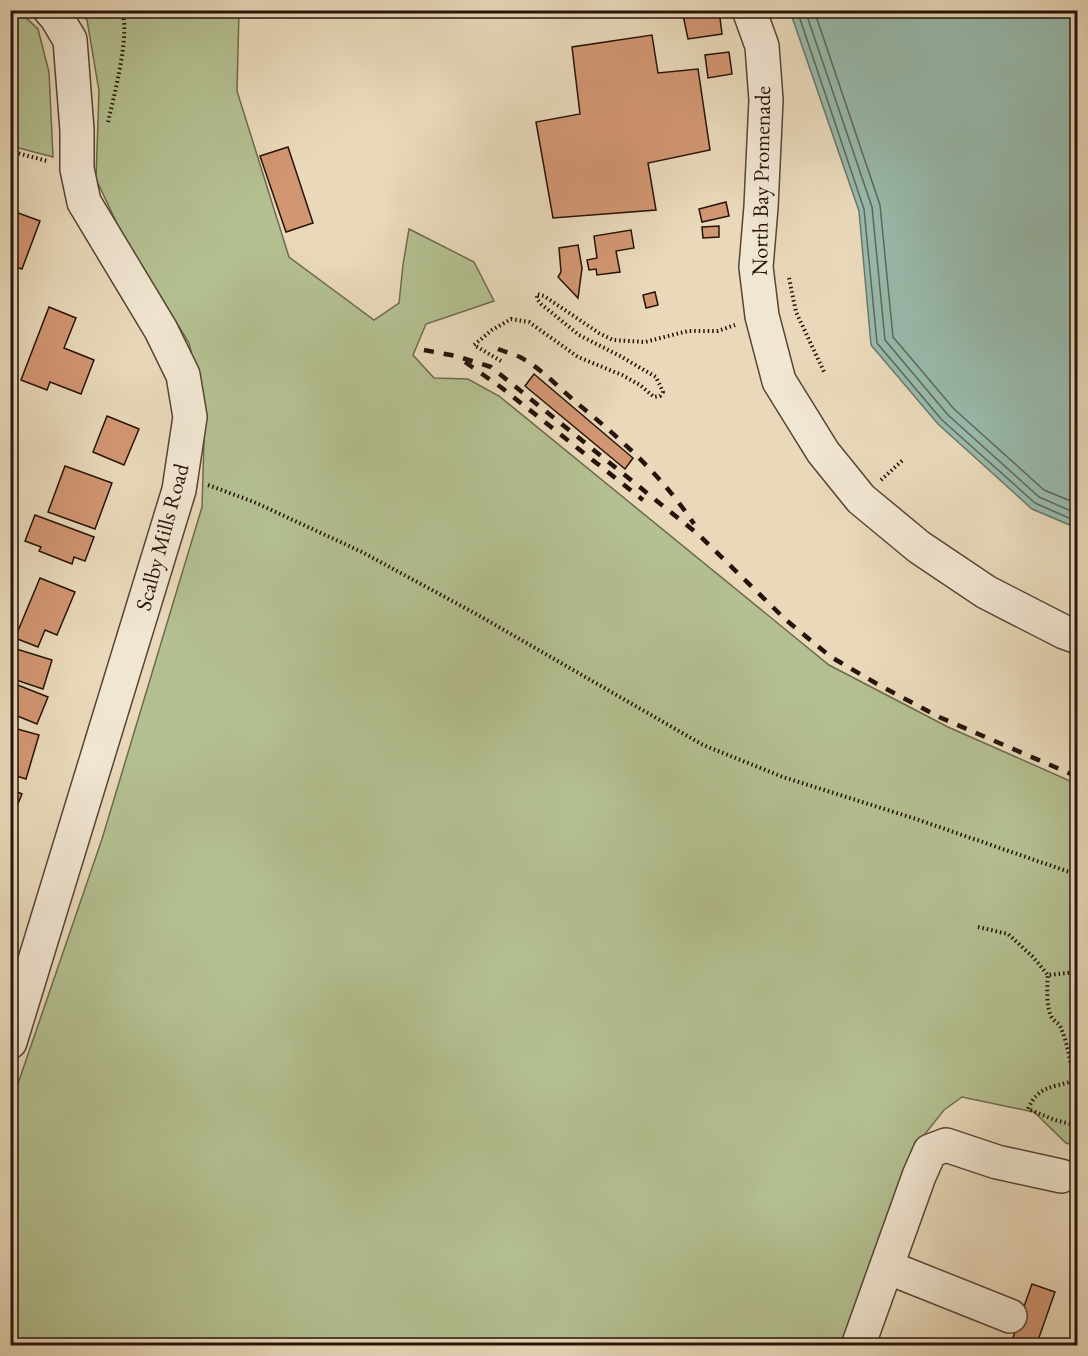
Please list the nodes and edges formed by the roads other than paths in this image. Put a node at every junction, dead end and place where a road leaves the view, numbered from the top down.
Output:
1 (50, 10) edge
2 (749, 10) edge
3 (1077, 638) edge
4 (12, 1034) edge
5 (1061, 1176) dead end
6 (887, 1267) junction
7 (1010, 1316) dead end
8 (858, 1346) edge

1 - 4 street, Scalby Mills Road
2 - 3 street, North Bay Promenade
5 - 6 street
6 - 7 street
6 - 8 street

